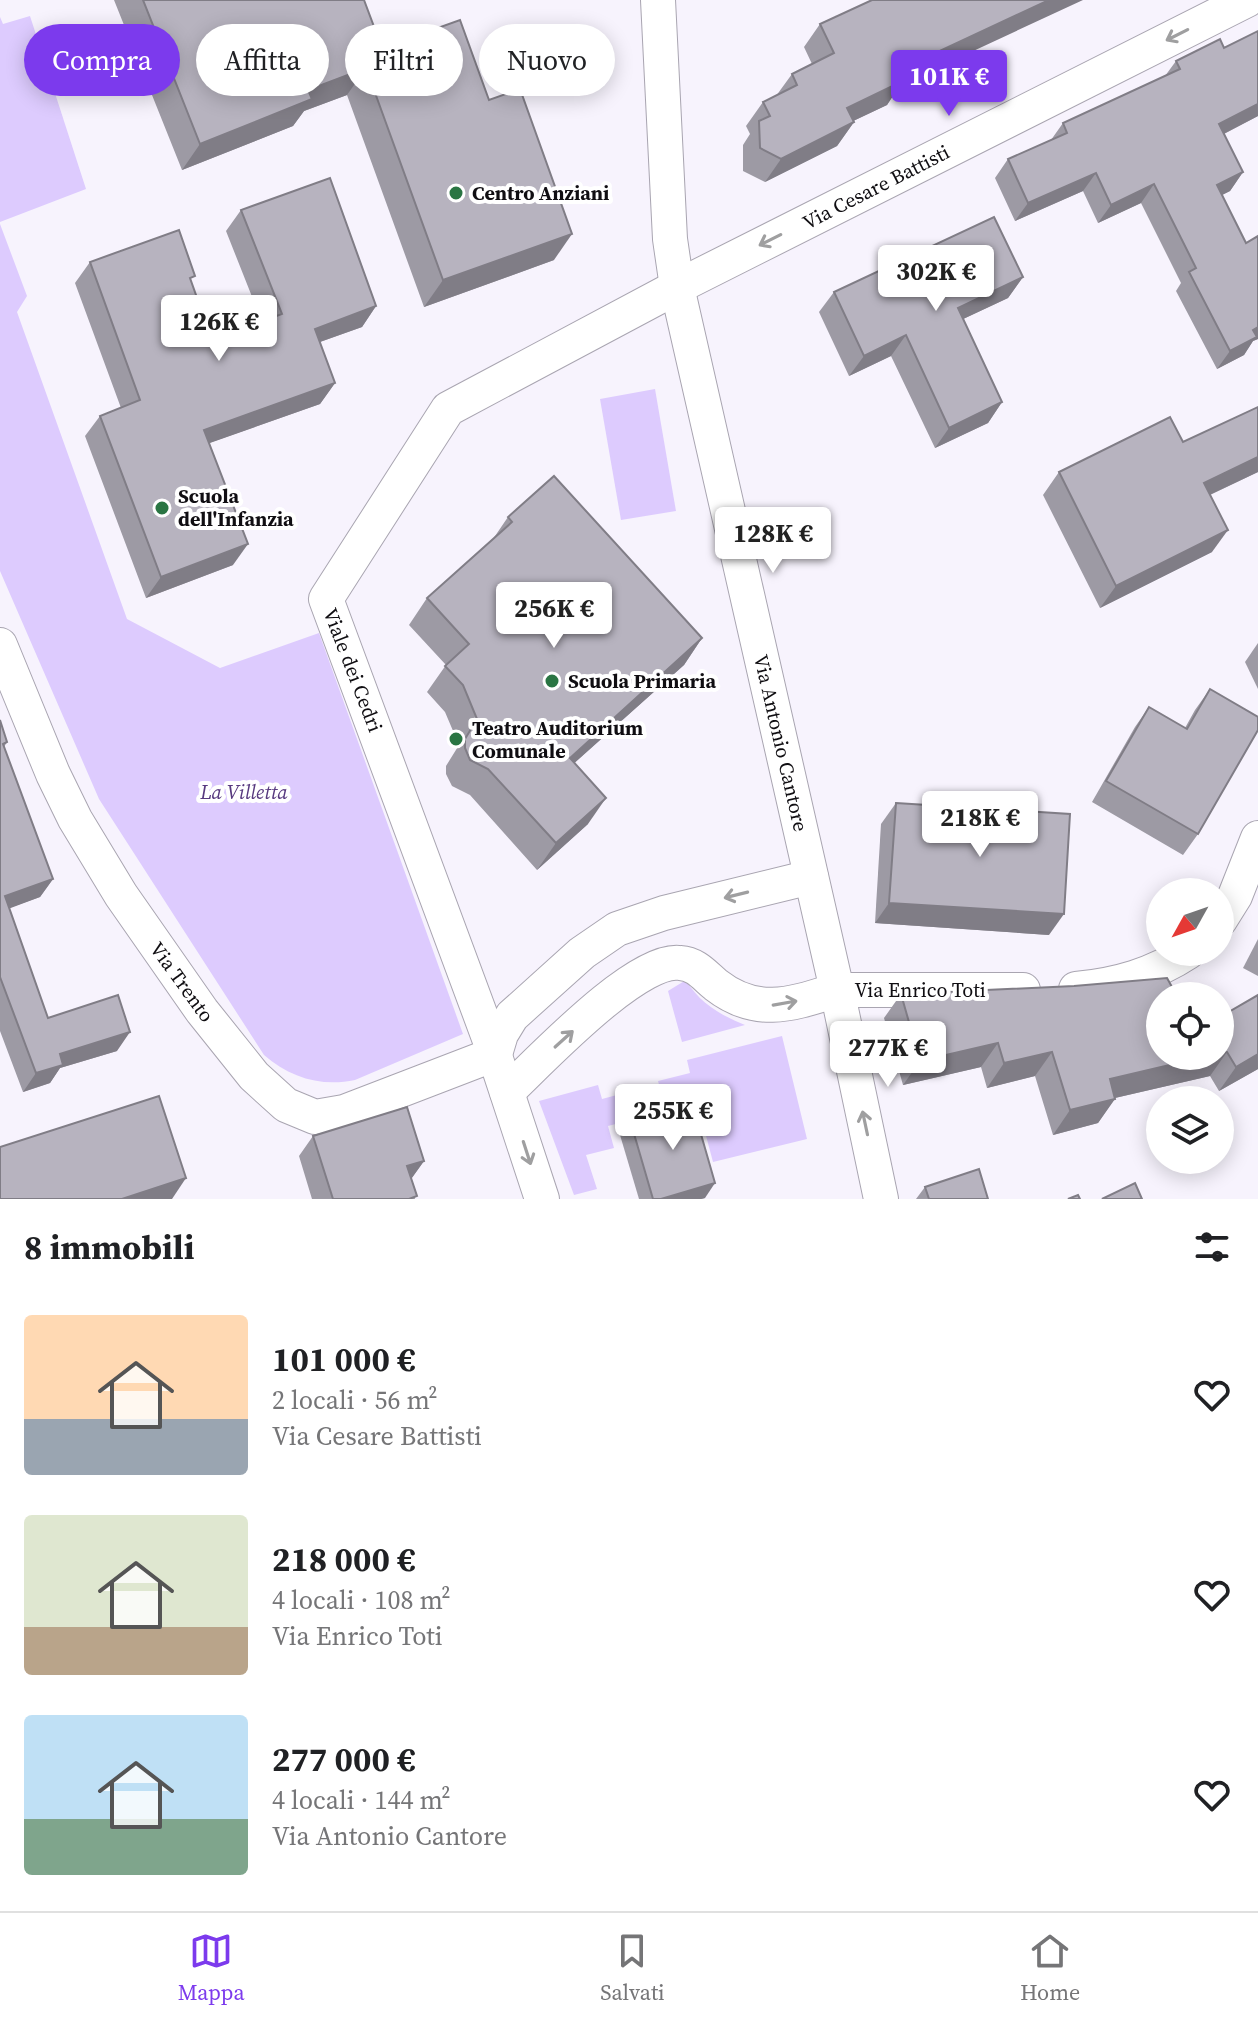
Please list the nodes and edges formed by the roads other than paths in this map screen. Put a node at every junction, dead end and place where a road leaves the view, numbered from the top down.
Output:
1 (658, 0) edge
2 (1247, 0) edge
3 (677, 287) junction
4 (0, 645) edge
5 (1258, 838) edge
6 (811, 877) junction
7 (1234, 898) edge
8 (1162, 966) edge
9 (837, 990) junction
10 (495, 1054) junction
11 (507, 1092) junction
12 (542, 1199) edge
13 (881, 1199) edge

1 - 3 street, Via Antonio Cantore
2 -> 3 street, Via Cesare Battisti
3 - 6 street, Via Antonio Cantore
3 - 10 street, Viale dei Cedri
4 - 10 street, Via Trento
5 - 7 street
6 - 9 street, Via Antonio Cantore
6 -> 10 street
8 - 9 street, Via Enrico Toti
11 -> 9 street, Via Enrico Toti
13 -> 9 street, Via Antonio Cantore
10 - 11 street, Viale dei Cedri
11 -> 12 street, Viale dei Cedri

